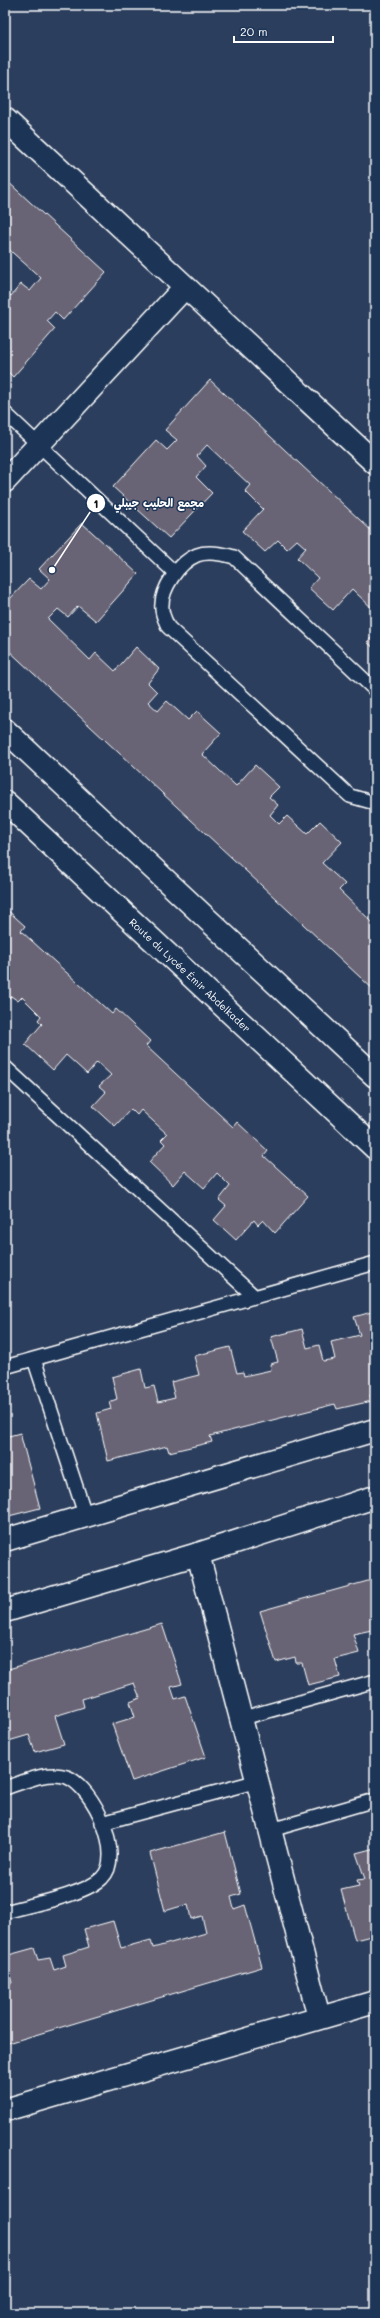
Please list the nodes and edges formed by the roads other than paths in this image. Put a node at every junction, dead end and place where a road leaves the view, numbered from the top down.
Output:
1 (5, 119) edge
2 (185, 287) junction
3 (5, 413) edge
4 (39, 445) junction
5 (375, 463) edge
6 (5, 482) edge
7 (174, 572) junction
8 (375, 690) edge
9 (5, 730) edge
10 (5, 802) edge
11 (375, 803) edge
12 (5, 1068) edge
13 (375, 1076) edge
14 (375, 1148) edge
15 (375, 1263) edge
16 (255, 1297) junction
17 (34, 1359) junction
18 (5, 1367) edge
19 (375, 1430) edge
20 (375, 1498) edge
21 (86, 1517) junction
22 (5, 1540) edge
23 (198, 1554) junction
24 (5, 1611) edge
25 (375, 1681) edge
26 (243, 1718) junction
27 (258, 1781) junction
28 (5, 1788) edge
29 (375, 1800) edge
30 (102, 1823) junction
31 (270, 1830) junction
32 (5, 1912) edge
33 (375, 2002) edge
34 (320, 2017) junction
35 (5, 2110) edge

1 - 2 street
2 - 4 street
2 - 5 street
3 - 4 lane
4 - 6 street
4 - 7 lane
7 - 8 lane
7 - 11 lane
9 - 13 street
10 - 14 street, Route du Lycée Émir Abdelkader
12 - 16 lane
15 - 16 lane
16 - 17 lane
17 - 18 lane
17 - 21 lane
19 - 21 street
20 - 23 street
21 - 22 street
23 - 24 street
23 - 26 street
25 - 26 lane
26 - 27 street
27 - 30 lane
27 - 31 street
28 - 30 lane
29 - 31 lane
30 - 32 lane
31 - 34 street
33 - 34 street
34 - 35 street

